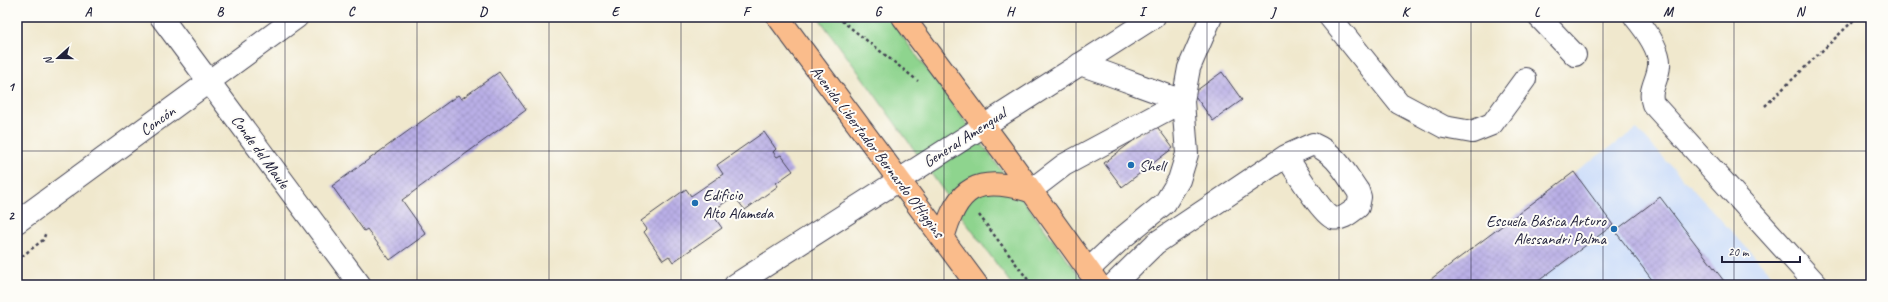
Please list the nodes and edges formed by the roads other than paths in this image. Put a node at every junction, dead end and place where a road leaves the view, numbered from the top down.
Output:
1 (161, 17) edge
2 (297, 17) edge
3 (778, 17) edge
4 (903, 17) edge
5 (1154, 17) edge
6 (1211, 17) edge
7 (1330, 17) edge
8 (1539, 17) edge
9 (1635, 17) edge
10 (1575, 55) dead end
11 (1080, 64) junction
12 (1526, 79) dead end
13 (210, 82) junction
14 (1183, 101) junction
15 (983, 126) junction
16 (1286, 156) dead end
17 (899, 179) junction
18 (1030, 191) junction
19 (17, 222) edge
20 (943, 239) junction
21 (1094, 277) edge
22 (970, 283) edge
23 (360, 285) edge
24 (735, 285) edge
25 (1113, 285) edge
26 (1817, 285) edge

1 - 13 street, Conde del Maule
2 - 13 street, Concón
3 - 17 main road, Avenida Libertador Bernardo O'Higgins
4 - 15 main road
5 - 11 street, General Amengual
6 - 14 street
7 - 12 street
8 - 10 street
9 - 26 street
11 - 14 street
11 - 15 street, General Amengual
13 - 19 street, Concón
13 - 23 street, Conde del Maule
14 - 18 street
14 - 21 street
15 - 17 street, General Amengual
15 - 18 main road
16 - 25 street
17 - 20 main road, Avenida Libertador Bernardo O'Higgins
17 - 24 street, General Amengual
18 - 20 main road
18 - 21 main road
20 - 22 main road, Avenida Libertador Bernardo O'Higgins

